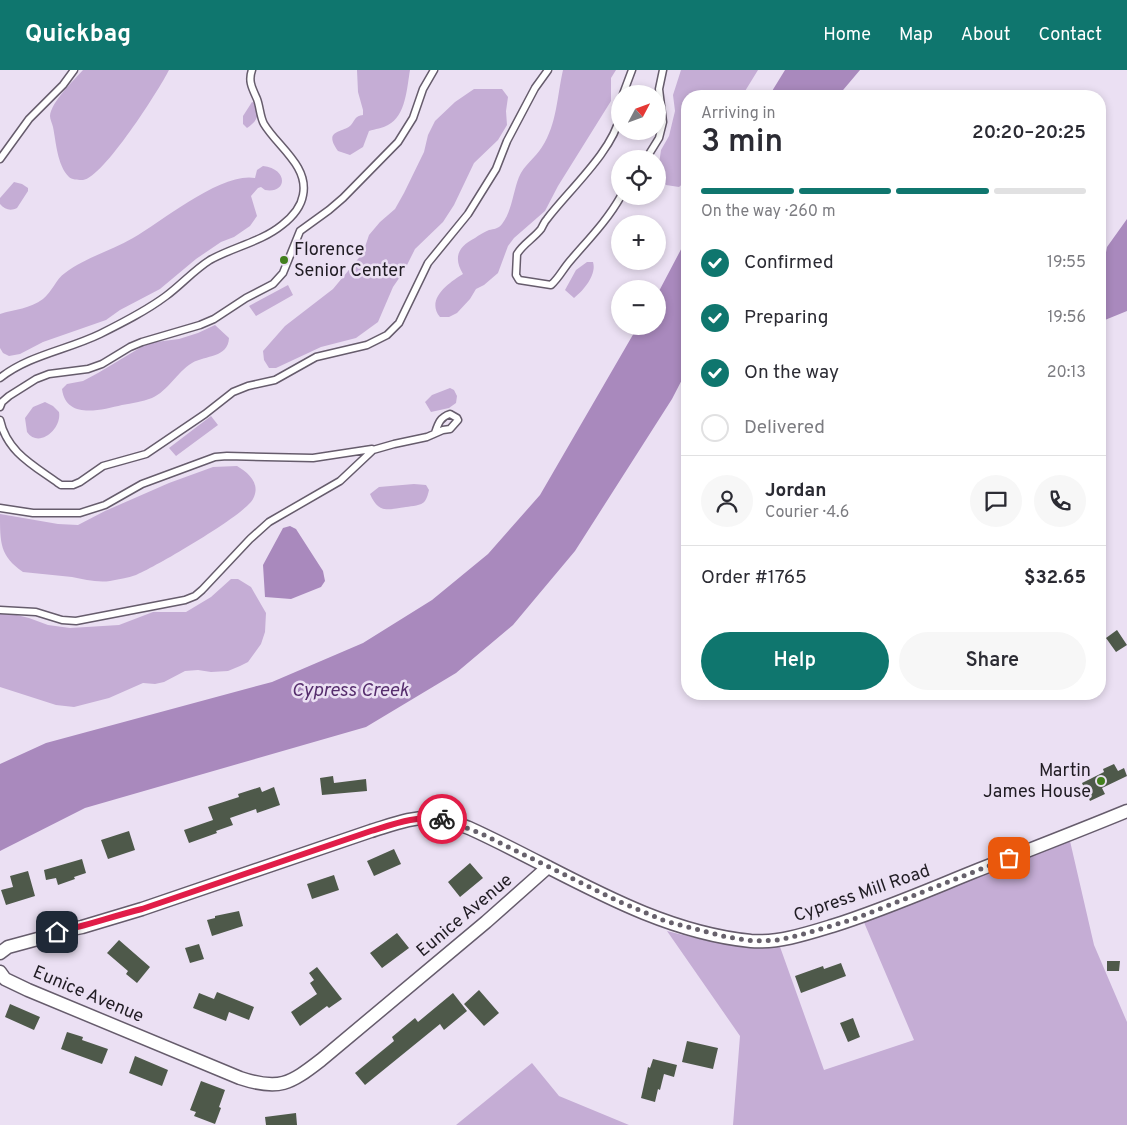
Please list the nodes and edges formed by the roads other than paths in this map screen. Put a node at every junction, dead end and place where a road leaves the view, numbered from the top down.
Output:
1 (74, 70) edge
2 (252, 70) edge
3 (434, 70) edge
4 (548, 70) edge
5 (632, 70) edge
6 (664, 70) edge
7 (626, 85) edge
8 (611, 138) edge
9 (652, 150) edge
10 (0, 159) edge
11 (615, 205) edge
12 (0, 378) edge
13 (0, 407) edge
14 (0, 420) edge
15 (435, 433) dead end
16 (378, 448) junction
17 (0, 508) edge
18 (0, 610) edge
19 (1127, 811) edge
20 (548, 867) junction
21 (0, 953) edge
22 (0, 972) edge

1 - 10 lane
2 - 12 lane
3 - 13 lane
4 - 14 lane
5 - 7 lane
6 - 9 lane
8 - 11 lane
15 - 16 lane
16 - 17 lane
16 - 18 lane
19 - 20 street, Cypress Mill Road
20 - 21 street, Eunice Avenue
20 - 22 street, Eunice Avenue

